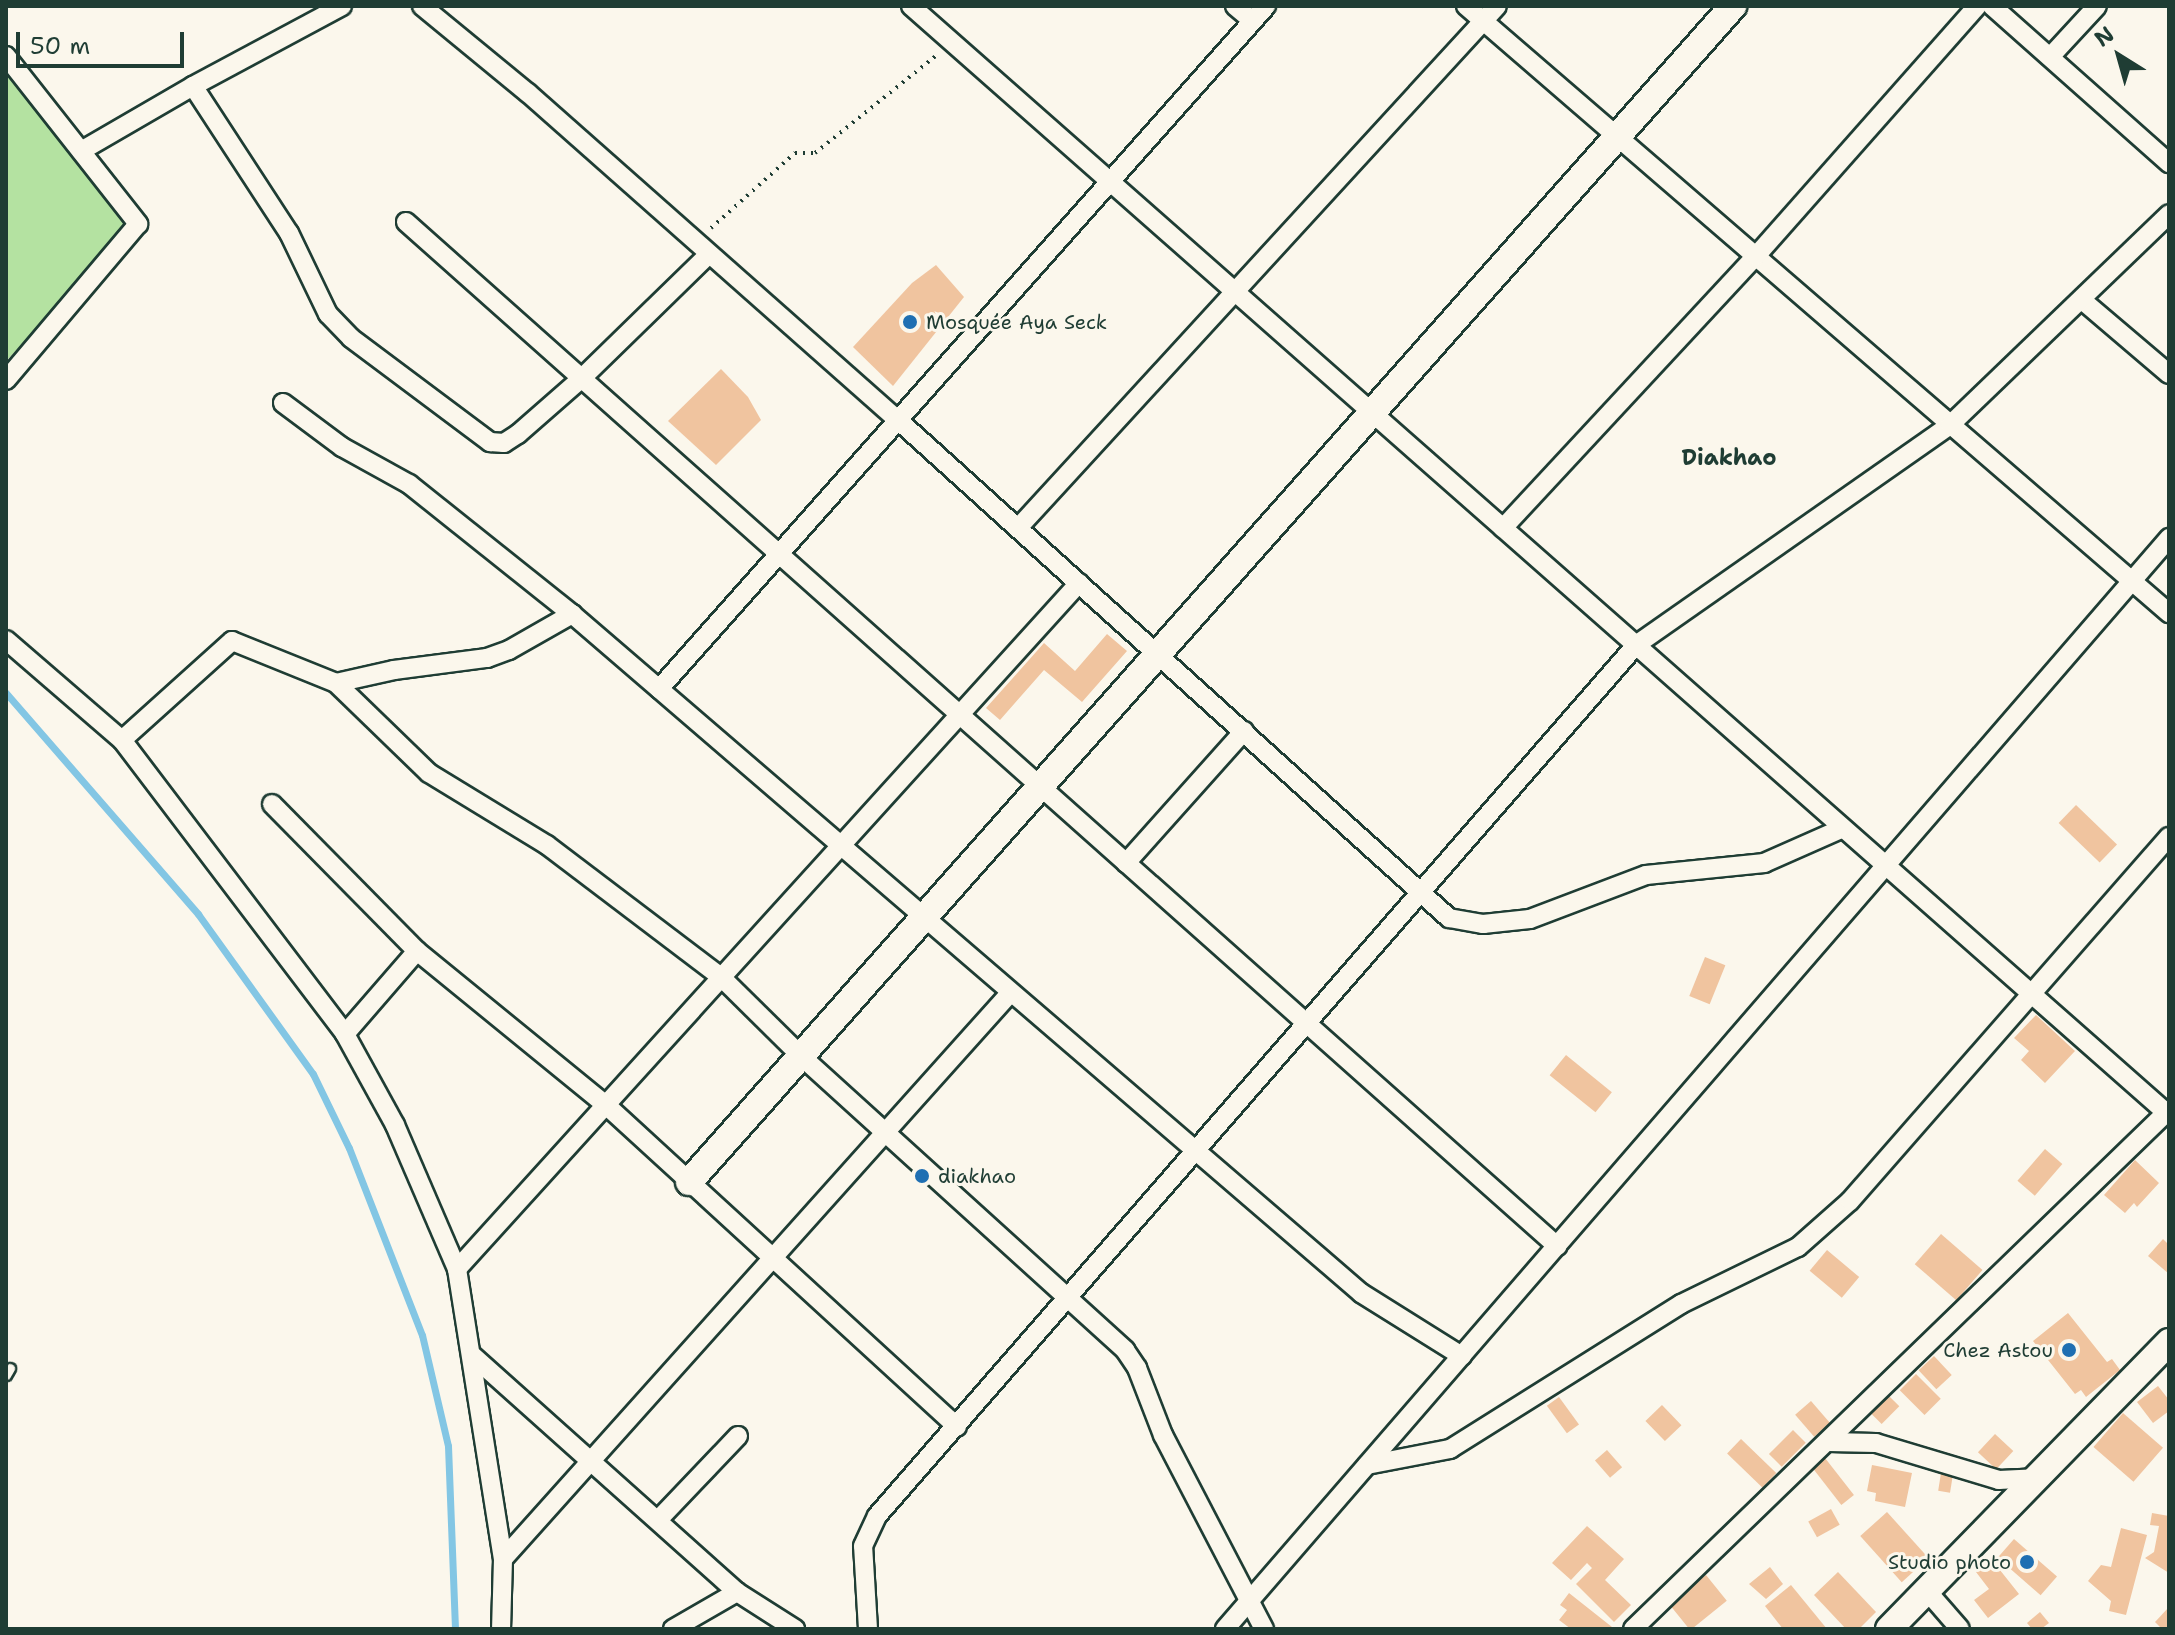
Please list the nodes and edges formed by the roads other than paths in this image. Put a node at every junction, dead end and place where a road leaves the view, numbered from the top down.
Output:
1 (422, 6) edge
2 (911, 6) edge
3 (1235, 6) edge
4 (1266, 6) edge
5 (1466, 6) edge
6 (1497, 6) edge
7 (1733, 6) edge
8 (1977, 6) edge
9 (1992, 6) edge
10 (2097, 6) edge
11 (329, 8) edge
12 (1253, 21) junction
13 (1483, 21) junction
14 (6, 56) edge
15 (2050, 57) junction
16 (193, 86) junction
17 (1617, 136) junction
18 (81, 151) junction
19 (2169, 163) edge
20 (1110, 181) junction
21 (2169, 214) edge
22 (406, 222) dead end
23 (702, 249) junction
24 (1756, 256) junction
25 (1236, 292) junction
26 (2082, 300) junction
27 (2169, 374) edge
28 (582, 378) junction
29 (6, 380) edge
30 (283, 403) dead end
31 (1372, 412) junction
32 (898, 420) junction
33 (1950, 425) junction
34 (1018, 528) junction
35 (1503, 528) junction
36 (2169, 538) edge
37 (779, 554) junction
38 (2132, 581) junction
39 (1079, 583) junction
40 (2169, 613) edge
41 (572, 614) junction
42 (6, 640) edge
43 (1636, 645) junction
44 (1158, 654) junction
45 (336, 683) junction
46 (659, 689) junction
47 (960, 715) junction
48 (1244, 731) junction
49 (122, 740) junction
50 (1040, 786) junction
51 (272, 804) dead end
52 (1843, 828) junction
53 (2169, 837) edge
54 (841, 846) junction
55 (1126, 863) junction
56 (1886, 865) junction
57 (1420, 894) junction
58 (924, 917) junction
59 (417, 951) junction
60 (722, 978) junction
61 (1011, 992) junction
62 (2034, 996) junction
63 (1307, 1024) junction
64 (345, 1034) junction
65 (801, 1056) junction
66 (606, 1105) junction
67 (2168, 1112) edge
68 (885, 1132) junction
69 (1196, 1151) junction
70 (689, 1182) junction
71 (1557, 1246) junction
72 (772, 1258) junction
73 (457, 1269) junction
74 (1068, 1298) junction
75 (2169, 1342) edge
76 (473, 1356) junction
77 (1462, 1356) junction
78 (957, 1427) junction
79 (738, 1436) dead end
80 (1829, 1442) junction
81 (591, 1459) junction
82 (1367, 1465) junction
83 (2035, 1478) junction
84 (658, 1520) junction
85 (503, 1559) junction
86 (1927, 1591) junction
87 (737, 1592) junction
88 (1248, 1603) junction
89 (501, 1629) edge
90 (673, 1629) edge
91 (795, 1629) edge
92 (868, 1629) edge
93 (1225, 1629) edge
94 (1264, 1629) edge
95 (1633, 1629) edge
96 (1889, 1629) edge
97 (1960, 1629) edge

1 - 23 street
2 - 20 street
3 - 12 street
4 - 12 street
5 - 13 street
6 - 13 street
7 - 17 street
8 - 24 street
9 - 15 street
10 - 15 street
11 - 16 street
12 - 20 street
13 - 17 street
13 - 25 street
14 - 18 street
15 - 19 street
16 - 18 street
16 - 28 street
17 - 24 street
17 - 31 street
18 - 29 street
20 - 25 street
20 - 32 street
21 - 26 street
22 - 28 street
23 - 28 street
23 - 32 street
24 - 33 street
24 - 35 street
25 - 31 street
25 - 34 street
26 - 27 street
26 - 33 street
28 - 37 street
30 - 41 street
31 - 35 street
31 - 44 street
32 - 34 street
32 - 37 street
33 - 38 street
33 - 43 street
34 - 39 street
35 - 43 street
36 - 38 street
37 - 46 street
37 - 47 street
38 - 40 street
38 - 56 street
39 - 44 street
39 - 47 street
41 - 45 street
41 - 46 street
42 - 49 street
43 - 52 street
43 - 57 street
44 - 48 street
44 - 50 street
45 - 49 street
45 - 60 street
46 - 54 street
47 - 50 street
47 - 54 street
48 - 55 street
48 - 57 street
49 - 64 street
50 - 55 street
50 - 58 street
51 - 59 street
52 - 56 street
52 - 57 street
53 - 62 street
54 - 58 street
54 - 60 street
55 - 63 street
56 - 62 street
56 - 71 street
57 - 63 street
58 - 61 street
58 - 65 street
59 - 64 street
59 - 66 street
60 - 65 street
60 - 66 street
61 - 68 street
61 - 69 street
62 - 67 street
62 - 82 street
63 - 69 street
63 - 71 street
64 - 73 street
65 - 68 street
65 - 70 street
66 - 70 street
66 - 73 street
67 - 80 street
68 - 72 street
68 - 74 street
69 - 74 street
69 - 77 street
70 - 72 street
71 - 77 street
72 - 78 street
72 - 81 street
73 - 76 street
74 - 78 street
74 - 88 street
75 - 83 street
76 - 81 street
76 - 85 street
77 - 82 street
78 - 92 street
79 - 84 street
80 - 83 street
80 - 95 street
81 - 84 street
81 - 85 street
82 - 88 street
83 - 86 street
84 - 87 street
85 - 89 street
86 - 96 street
86 - 97 street
87 - 90 street
87 - 91 street
88 - 93 street
88 - 94 street

